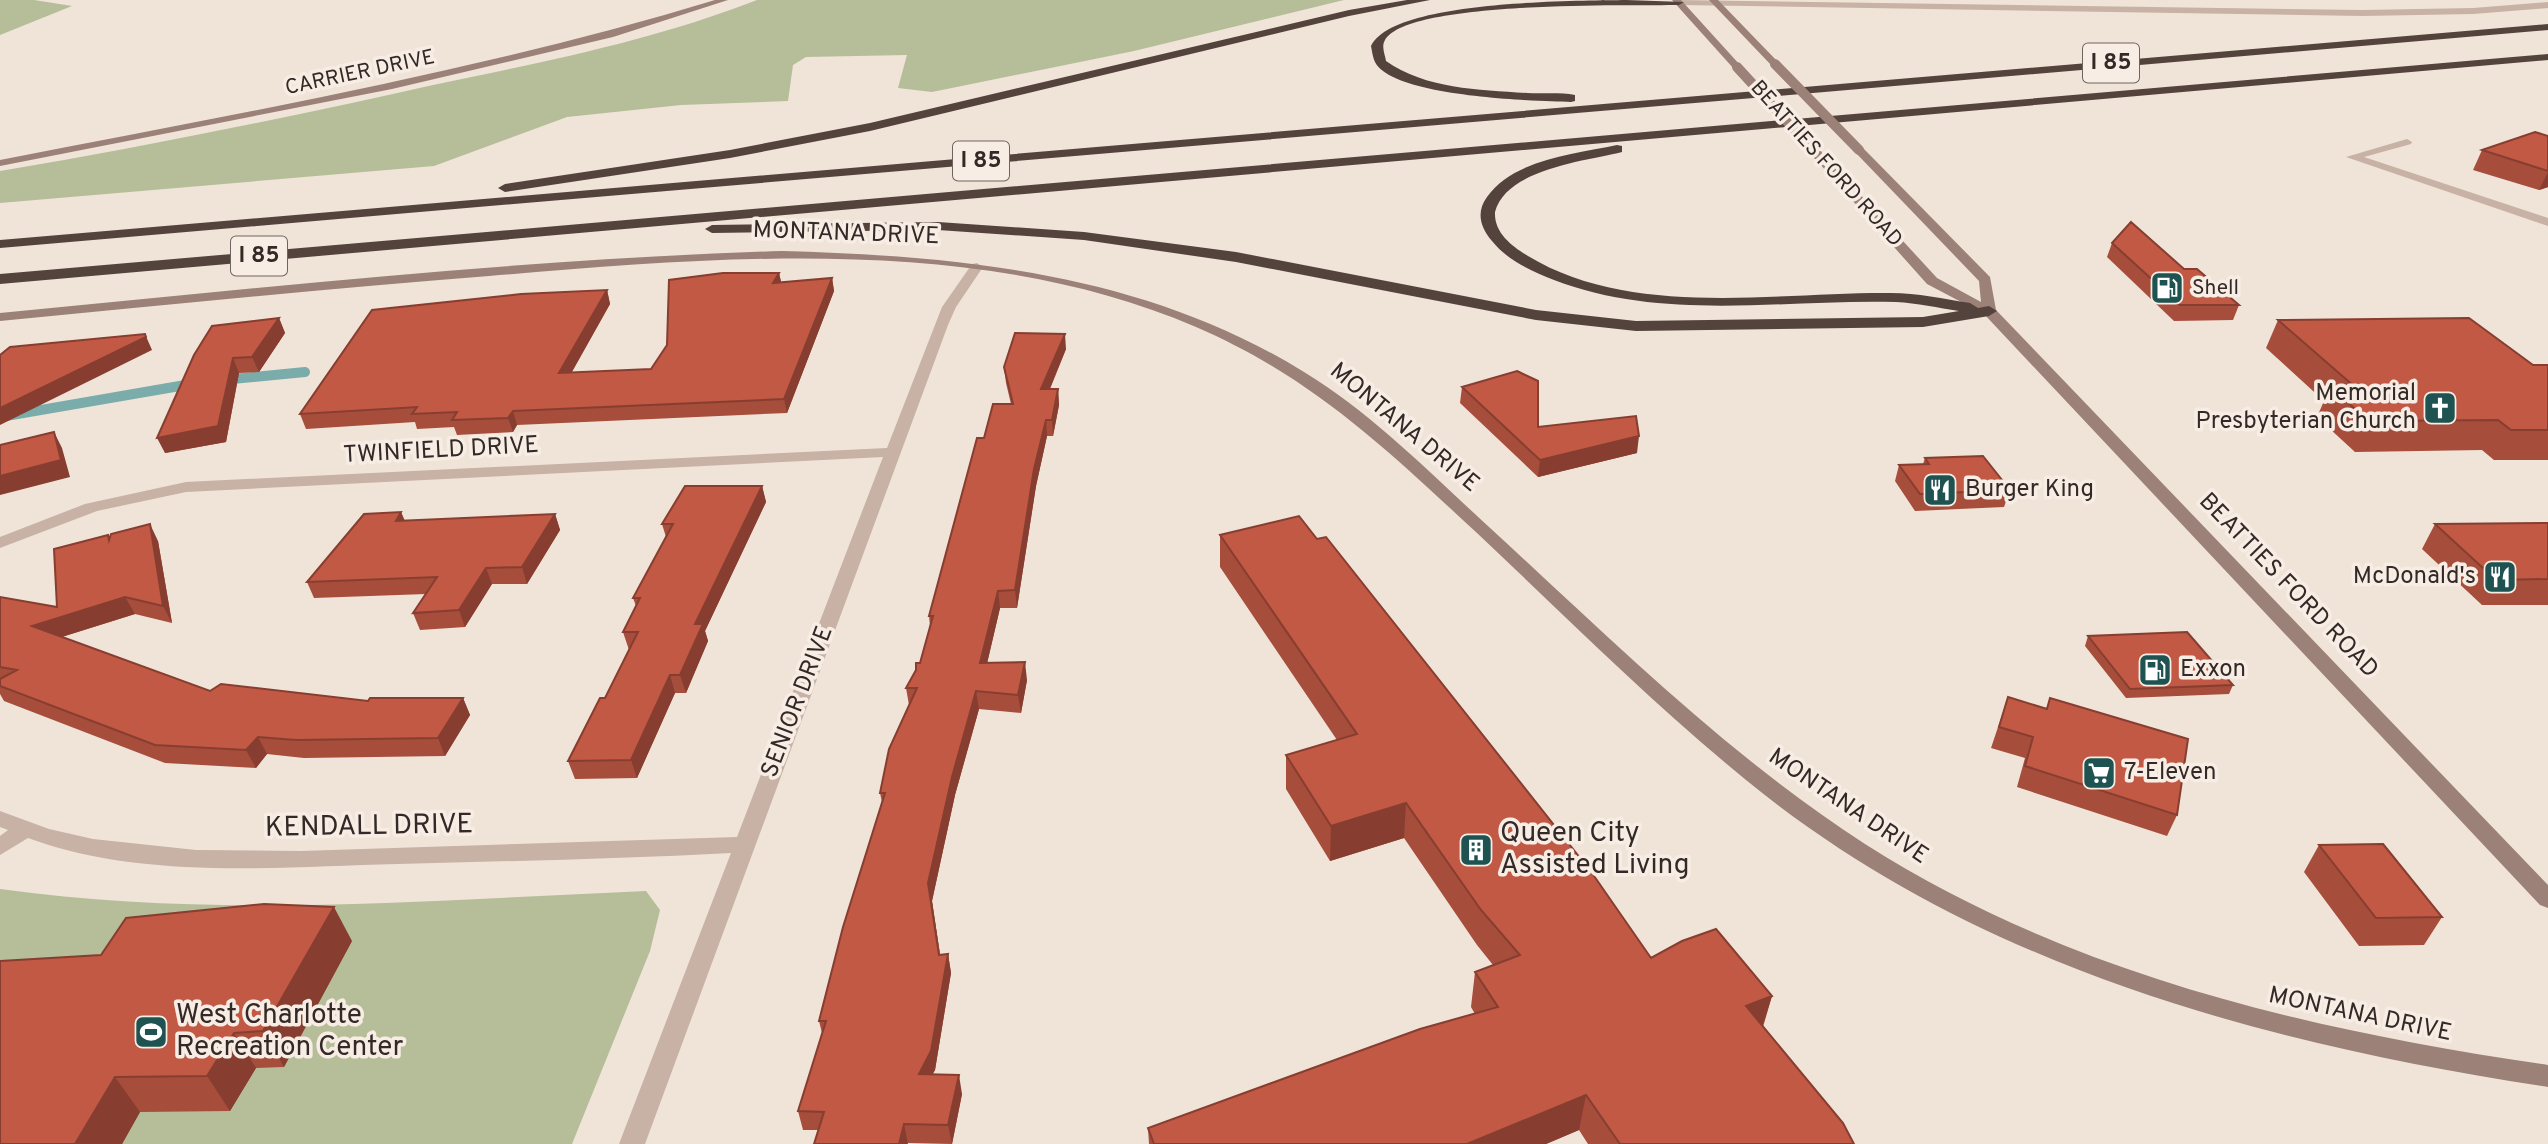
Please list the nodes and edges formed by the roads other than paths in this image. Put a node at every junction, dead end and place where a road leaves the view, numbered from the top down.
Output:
1 (724, 0) edge
2 (1425, 0) edge
3 (1816, 0) edge
4 (1678, 1) edge
5 (1714, 1) edge
6 (1851, 4) junction
7 (1992, 4) edge
8 (2548, 5) edge
9 (2548, 27) edge
10 (2548, 57) edge
11 (1675, 100) junction
12 (1687, 133) junction
13 (2406, 142) dead end
14 (0, 163) edge
15 (288, 219) junction
16 (2548, 222) edge
17 (517, 233) junction
18 (0, 244) edge
19 (977, 267) junction
20 (0, 279) edge
21 (1989, 311) junction
22 (0, 317) edge
23 (893, 452) junction
24 (0, 543) edge
25 (0, 820) edge
26 (23, 830) junction
27 (745, 844) junction
28 (0, 846) edge
29 (2548, 899) edge
30 (2548, 1076) edge
31 (632, 1144) edge

1 - 14 street, CARRIER DRIVE
2 - 15 highway
3 - 6 street
4 - 5 street
4 - 11 highway
4 - 21 street, BEATTIES FORD ROAD, bridge
5 - 6 street
5 - 21 street, BEATTIES FORD ROAD, bridge
6 - 7 street
7 - 8 street
9 - 11 highway, I 85
10 - 12 highway, I 85
11 - 15 highway, I 85
12 - 17 highway, I 85
12 - 21 highway
13 - 16 street
15 - 18 highway, I 85
17 - 20 highway, I 85
17 - 21 highway
19 - 22 street, MONTANA DRIVE
19 - 23 street, SENIOR DRIVE
19 - 30 street, MONTANA DRIVE
21 - 29 street, BEATTIES FORD ROAD
23 - 24 street, TWINFIELD DRIVE
23 - 27 street, SENIOR DRIVE
25 - 26 street, KENDALL DRIVE
26 - 27 street, KENDALL DRIVE
26 - 28 street
27 - 31 street, SENIOR DRIVE

